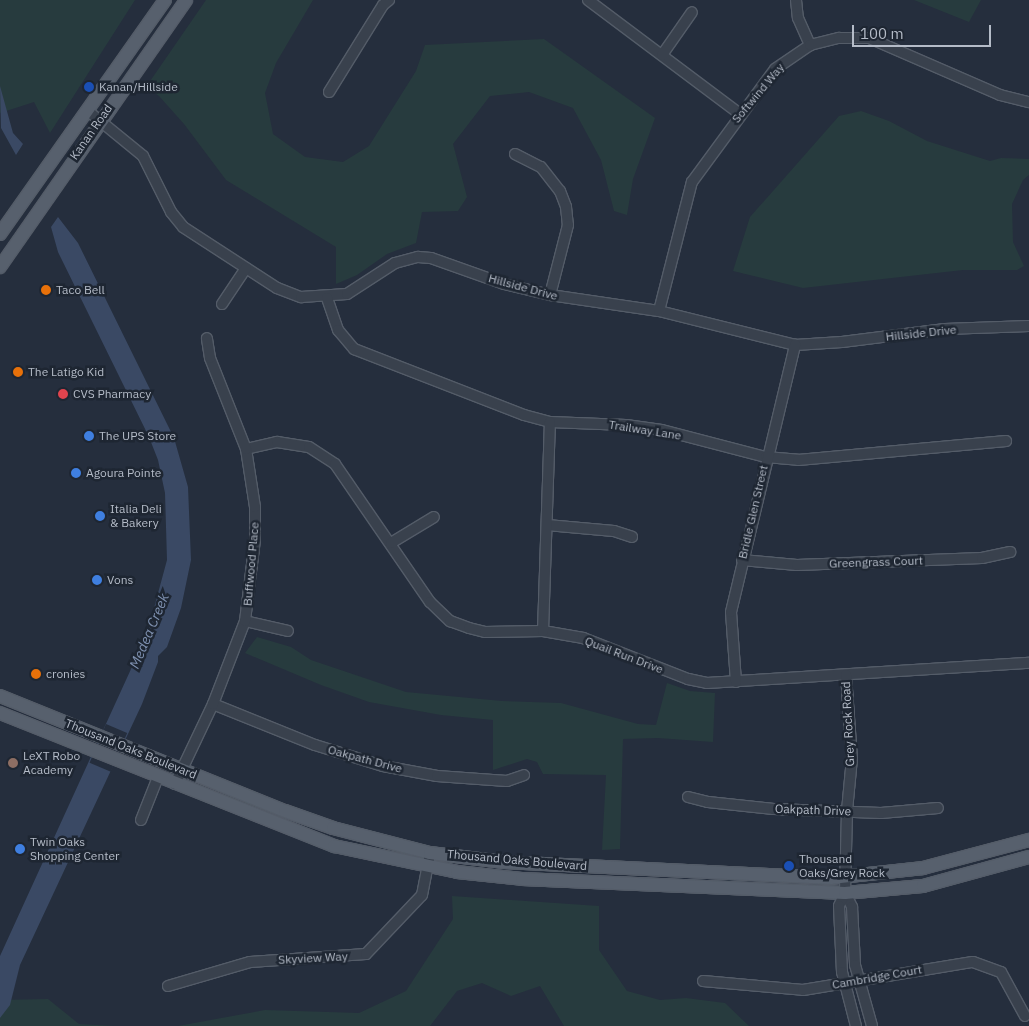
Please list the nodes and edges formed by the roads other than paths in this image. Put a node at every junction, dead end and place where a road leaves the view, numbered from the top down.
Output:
1 (165, 0) edge
2 (186, 0) edge
3 (389, 0) edge
4 (588, 0) edge
5 (796, 0) edge
6 (692, 12) dead end
7 (810, 45) junction
8 (662, 55) junction
9 (329, 92) dead end
10 (1029, 102) edge
11 (88, 111) junction
12 (740, 114) junction
13 (99, 120) junction
14 (515, 154) dead end
15 (0, 234) edge
16 (0, 267) edge
17 (246, 268) junction
18 (550, 295) junction
19 (327, 298) junction
20 (222, 304) dead end
21 (660, 310) junction
22 (1029, 326) edge
23 (207, 338) dead end
24 (795, 345) junction
25 (550, 422) junction
26 (1006, 441) dead end
27 (246, 449) junction
28 (766, 457) junction
29 (434, 517) dead end
30 (547, 526) junction
31 (632, 537) dead end
32 (391, 543) junction
33 (1010, 552) dead end
34 (742, 560) junction
35 (245, 621) junction
36 (288, 631) dead end
37 (543, 631) junction
38 (1029, 663) edge
39 (846, 674) junction
40 (736, 682) junction
41 (0, 696) edge
42 (213, 704) junction
43 (0, 713) edge
44 (181, 770) junction
45 (524, 775) dead end
46 (158, 777) junction
47 (175, 784) junction
48 (688, 797) dead end
49 (938, 808) dead end
50 (847, 811) junction
51 (141, 820) dead end
52 (1029, 840) edge
53 (430, 852) junction
54 (1029, 857) edge
55 (428, 868) junction
56 (845, 877) junction
57 (845, 893) junction
58 (703, 981) dead end
59 (858, 982) junction
60 (844, 985) junction
61 (168, 986) dead end
62 (1026, 1016) dead end
63 (856, 1026) edge
64 (872, 1026) edge

1 - 11 main road, Kanan Road
2 - 13 main road, Kanan Road
3 - 9 street
4 - 8 street
5 - 7 street
6 - 8 street
7 - 10 street, Softwind Way
7 - 12 street, Softwind Way
8 - 12 street
11 - 13 street, Hillside Drive
11 - 15 main road, Kanan Road
12 - 21 street, Softwind Way
13 - 16 main road, Kanan Road
13 - 17 street, Hillside Drive
14 - 18 street
17 - 19 street, Hillside Drive
17 - 20 street
18 - 19 street, Hillside Drive
18 - 21 street, Hillside Drive
19 - 25 street, Trailway Lane
21 - 24 street, Hillside Drive
22 - 24 street, Hillside Drive
23 - 27 street, Buffwood Place
24 - 28 street, Bridle Glen Street
25 - 28 street, Trailway Lane
25 - 30 street
26 - 28 street, Trailway Lane
27 - 32 street, Quail Run Drive
27 - 35 street, Buffwood Place
28 - 34 street, Bridle Glen Street
29 - 32 street
30 - 31 street
30 - 37 street
32 - 37 street, Quail Run Drive
33 - 34 street, Greengrass Court
34 - 40 street, Bridle Glen Street
35 - 36 street
35 - 42 street, Buffwood Place
37 - 40 street, Quail Run Drive
38 - 39 street, Quail Run Drive
39 - 40 street, Quail Run Drive
39 - 50 street, Grey Rock Road
41 - 44 main road, Thousand Oaks Boulevard
42 - 44 street, Buffwood Place
42 - 45 street, Oakpath Drive
43 - 46 main road, Thousand Oaks Boulevard
44 - 47 street, Buffwood Place
44 - 53 main road, Thousand Oaks Boulevard
46 - 47 main road, Thousand Oaks Boulevard
46 - 51 street
47 - 55 main road, Thousand Oaks Boulevard
48 - 50 street, Oakpath Drive
49 - 50 street, Oakpath Drive
50 - 56 street, Grey Rock Road
52 - 56 main road, Thousand Oaks Boulevard
53 - 55 street, Skyview Way
53 - 56 main road, Thousand Oaks Boulevard
54 - 57 main road, Thousand Oaks Boulevard
55 - 57 main road, Thousand Oaks Boulevard
55 - 61 street, Skyview Way
56 - 57 street, Grey Rock Road
57 - 59 street, Grey Rock Road
57 - 60 street, Grey Rock Road
58 - 60 street, Cambridge Court
59 - 60 street, Cambridge Court
59 - 62 street, Cambridge Court
59 - 64 street, Grey Rock Road
60 - 63 street, Grey Rock Road

